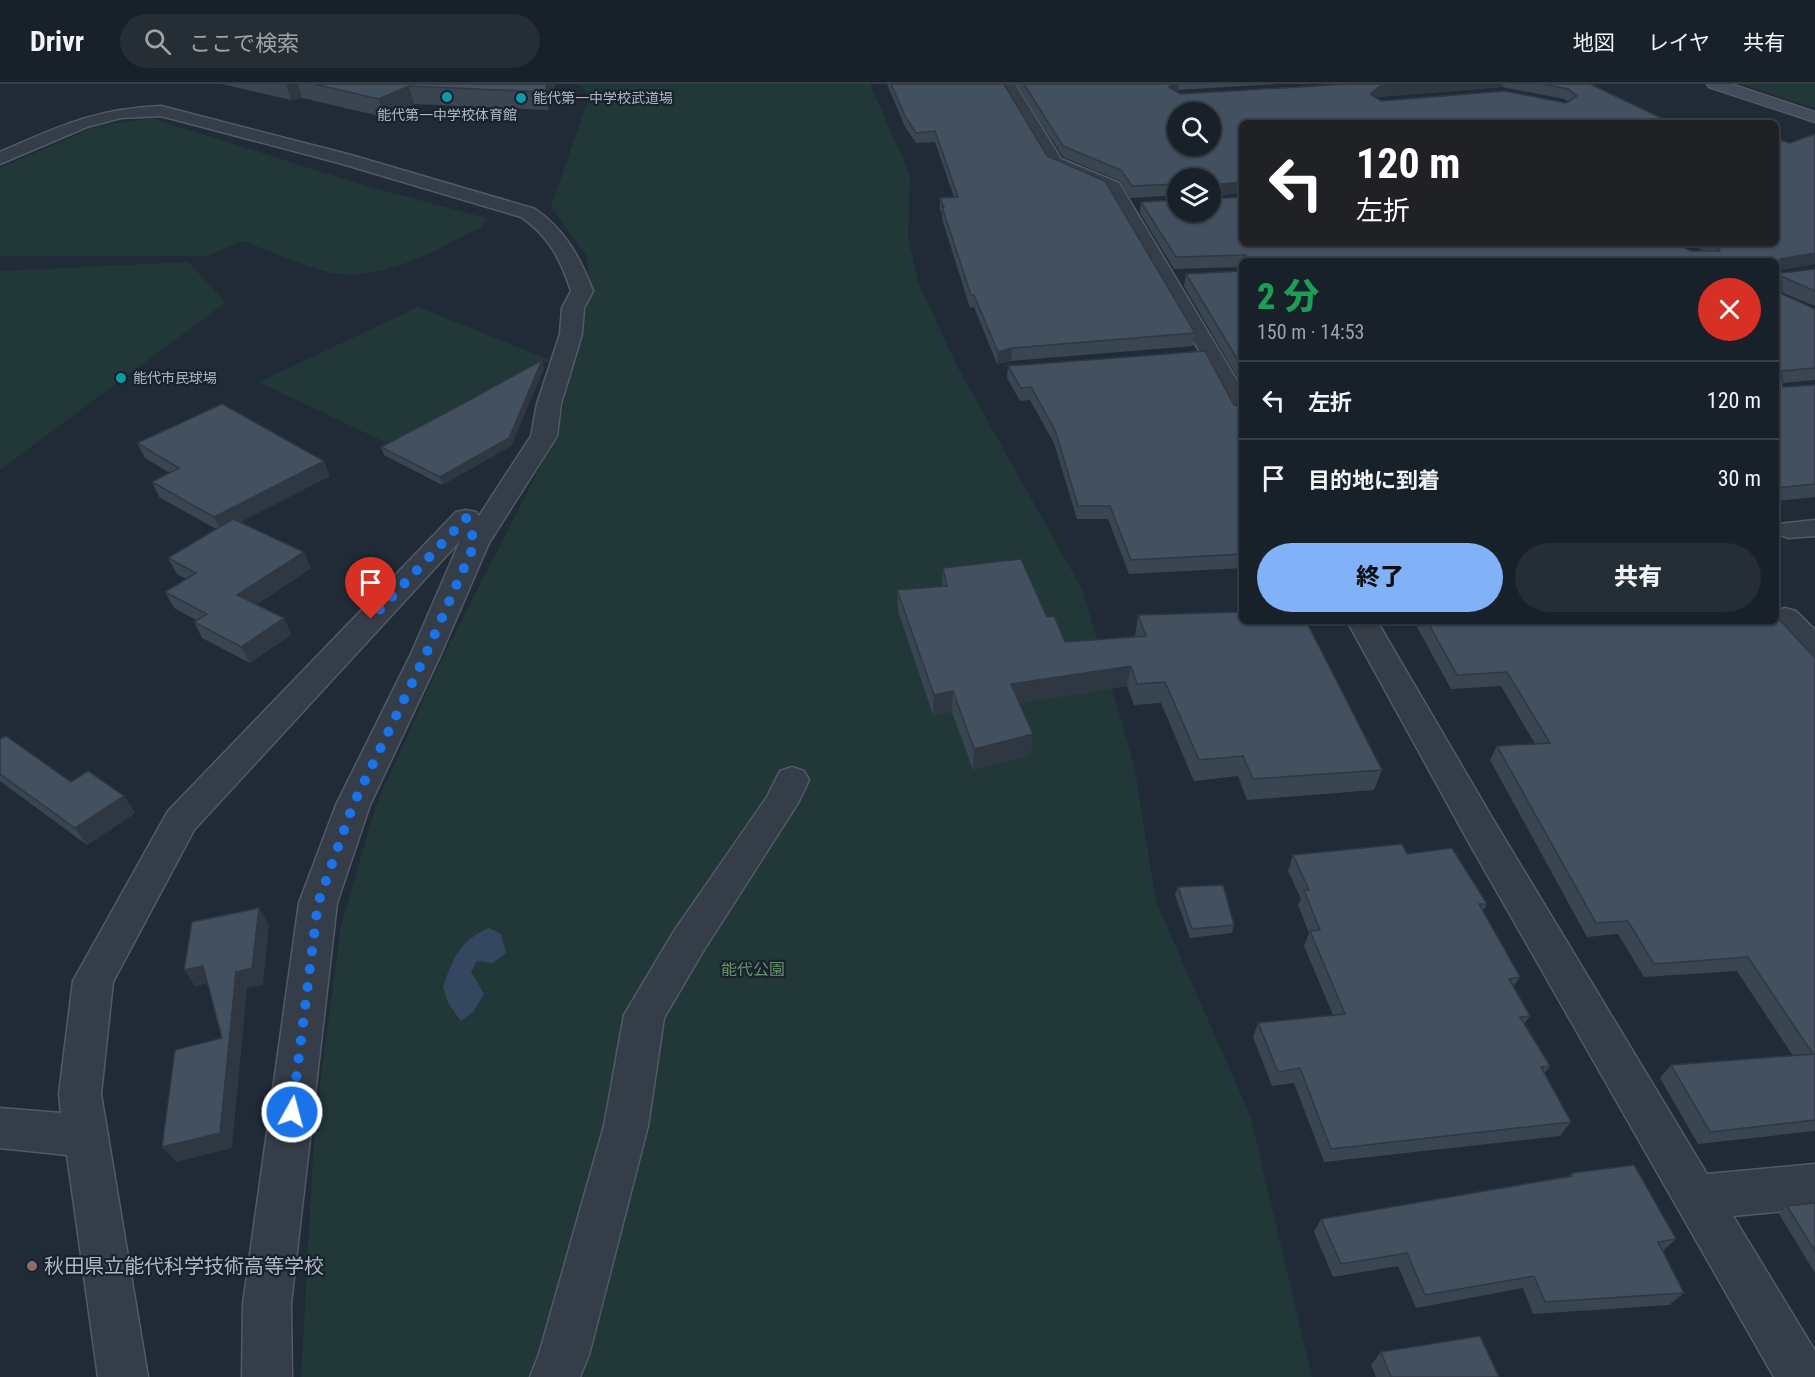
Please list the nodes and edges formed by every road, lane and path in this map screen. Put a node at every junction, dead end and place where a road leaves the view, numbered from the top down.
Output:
1 (1007, 84) edge
2 (1715, 84) edge
3 (1815, 117) edge
4 (0, 159) edge
5 (1145, 205) edge
6 (1123, 206) junction
7 (1188, 277) edge
8 (1166, 278) junction
9 (1239, 408) edge
10 (475, 543) junction
11 (1785, 618) dead end
12 (1364, 624) edge
13 (1815, 648) edge
14 (792, 780) dead end
15 (0, 1128) edge
16 (87, 1136) junction
17 (1815, 1186) edge
18 (1697, 1197) junction
19 (123, 1377) edge
20 (267, 1377) edge
21 (555, 1377) edge
22 (1802, 1377) edge

1 - 6 street
2 - 3 street
4 - 10 street
5 - 6 street
6 - 8 street
7 - 8 street
8 - 9 street
10 - 16 street
10 - 20 street
11 - 13 street
12 - 18 street
14 - 21 street
15 - 16 street
16 - 19 street
17 - 18 street
18 - 22 street

